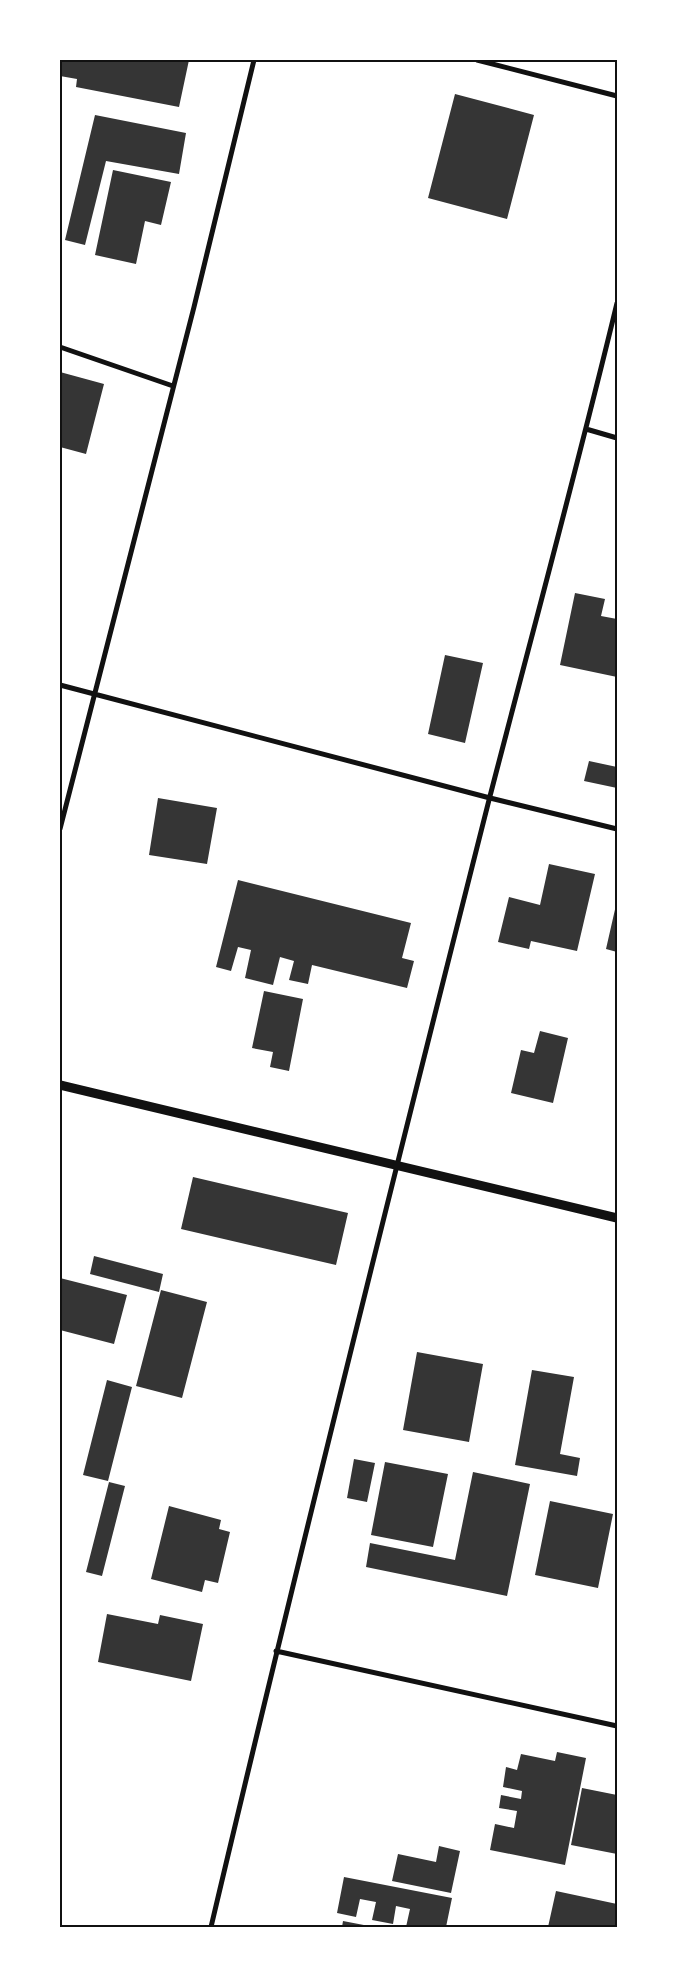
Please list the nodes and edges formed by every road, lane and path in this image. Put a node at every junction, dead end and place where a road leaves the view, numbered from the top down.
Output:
1 (254, 60) edge
2 (477, 60) edge
3 (617, 96) edge
4 (617, 303) edge
5 (60, 347) edge
6 (173, 386) junction
7 (586, 429) junction
8 (617, 438) edge
9 (60, 684) edge
10 (94, 694) junction
11 (490, 798) junction
12 (60, 829) edge
13 (617, 829) edge
14 (60, 1085) edge
15 (397, 1166) junction
16 (617, 1218) edge
17 (276, 1651) junction
18 (617, 1726) edge
19 (211, 1927) edge

1 - 6 street
2 - 3 street
4 - 7 street
5 - 6 street
6 - 10 street
7 - 8 street
7 - 11 street
9 - 10 street
10 - 11 street
10 - 12 street
11 - 13 street
11 - 15 street
14 - 15 street
15 - 16 street
15 - 17 street
17 - 18 street
17 - 19 street

